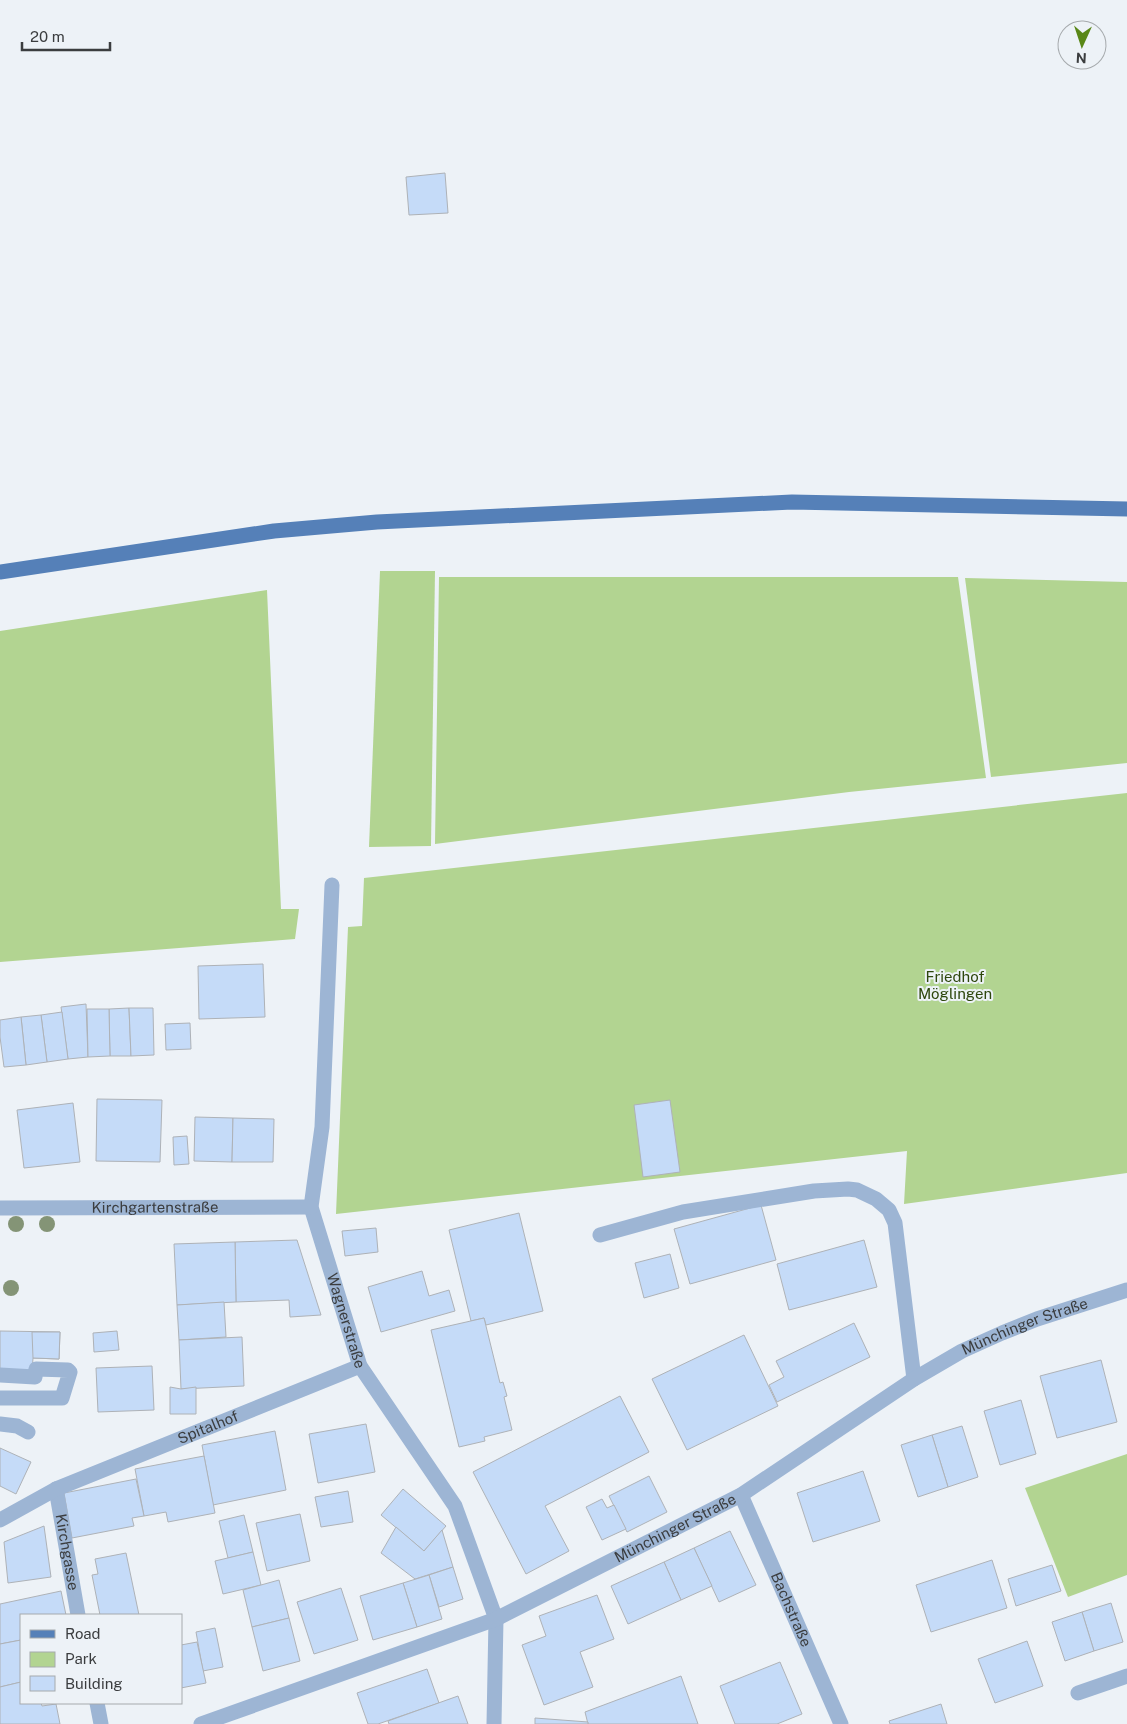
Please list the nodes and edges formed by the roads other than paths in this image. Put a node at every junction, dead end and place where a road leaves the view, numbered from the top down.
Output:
1 (1127, 509) edge
2 (0, 572) edge
3 (332, 885) dead end
4 (311, 1207) junction
5 (0, 1208) edge
6 (600, 1235) dead end
7 (1127, 1290) edge
8 (360, 1366) junction
9 (0, 1375) edge
10 (914, 1379) junction
11 (0, 1398) edge
12 (0, 1424) edge
13 (28, 1432) dead end
14 (56, 1490) junction
15 (741, 1495) junction
16 (0, 1520) edge
17 (78, 1614) edge
18 (496, 1620) junction
19 (1127, 1676) edge
20 (1078, 1693) dead end
21 (97, 1704) edge
22 (101, 1724) edge
23 (200, 1724) edge
24 (494, 1724) edge
25 (842, 1724) edge

1 - 2 main road
3 - 4 street, Wagnerstraße
4 - 5 street, Kirchgartenstraße
4 - 8 street, Wagnerstraße
6 - 10 street
7 - 10 street, Münchinger Straße
8 - 14 street, Spitalhof
8 - 18 street, Wagnerstraße
9 - 11 street
10 - 15 street, Münchinger Straße
12 - 13 street
14 - 16 street, Spitalhof
14 - 17 street, Kirchgasse
15 - 18 street, Münchinger Straße
15 - 25 street, Bachstraße
18 - 23 street, Münchinger Straße
18 - 24 street, Wagnerstraße
19 - 20 street
21 - 22 street

